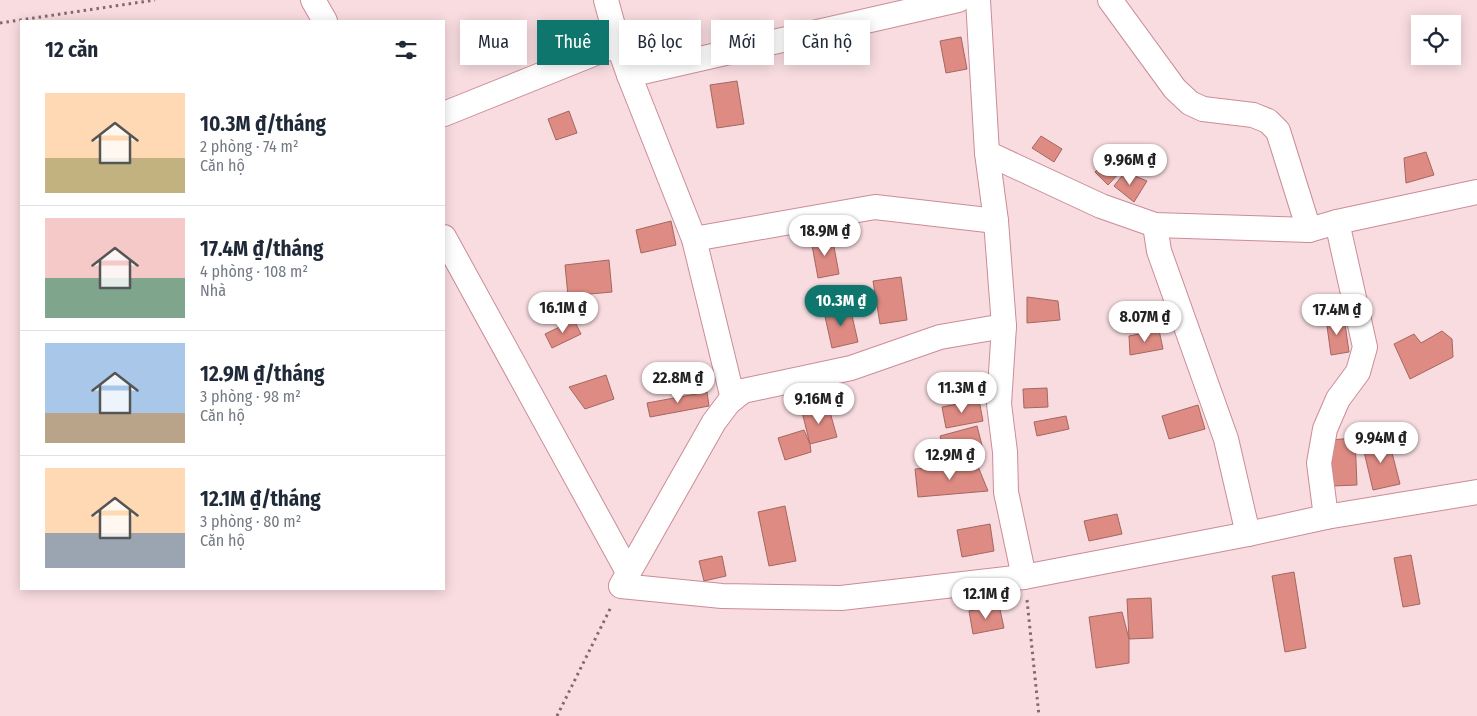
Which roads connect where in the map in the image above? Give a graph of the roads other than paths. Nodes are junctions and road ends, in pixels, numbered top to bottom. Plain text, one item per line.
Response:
1 (313, 0) edge
2 (606, 0) edge
3 (958, 0) edge
4 (978, 0) edge
5 (1110, 0) edge
6 (324, 20) edge
7 (618, 44) junction
8 (629, 75) junction
9 (445, 114) edge
10 (987, 153) junction
11 (1477, 192) edge
12 (996, 220) junction
13 (1337, 222) junction
14 (1155, 225) junction
15 (1309, 230) junction
16 (694, 238) junction
17 (445, 239) edge
18 (1004, 326) junction
19 (733, 399) junction
20 (1477, 492) edge
21 (1326, 517) junction
22 (1248, 534) junction
23 (1024, 576) junction
24 (624, 579) junction

1 - 6 street
2 - 7 street
3 - 8 street
4 - 10 street
5 - 15 street
7 - 8 street
7 - 9 street
8 - 16 street
10 - 12 street
10 - 14 street
11 - 13 street
12 - 16 street
12 - 18 street
13 - 15 street
13 - 21 street
14 - 15 street
14 - 22 street
16 - 19 street
17 - 24 street
18 - 19 street
18 - 23 street
19 - 24 street
20 - 21 street
21 - 22 street
22 - 23 street
23 - 24 street

